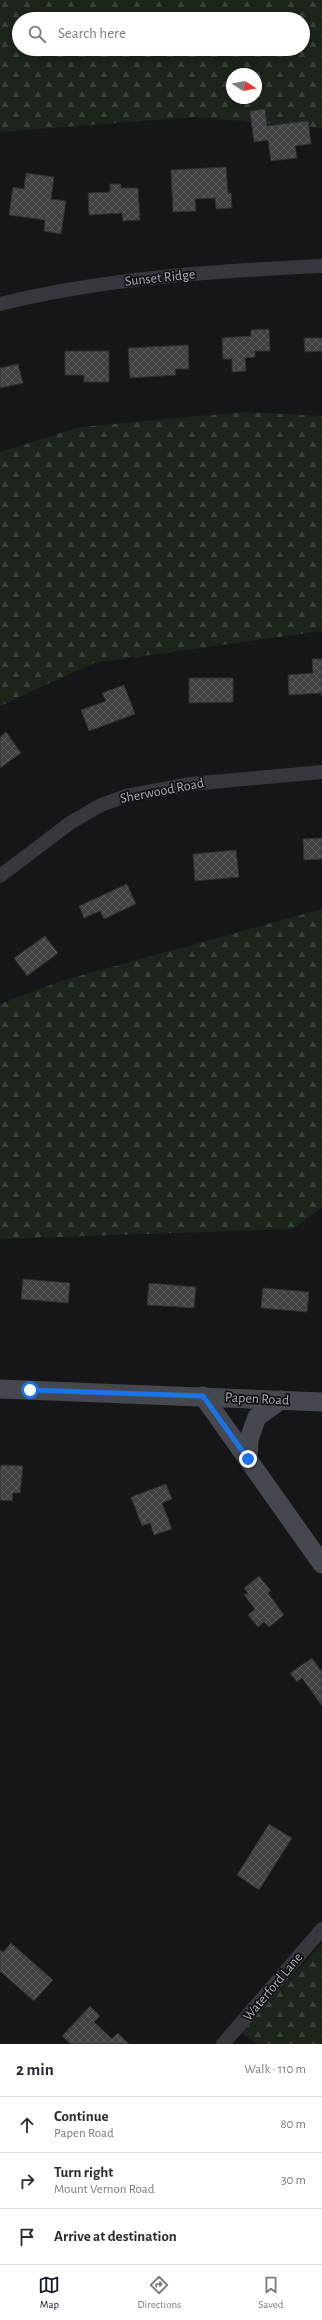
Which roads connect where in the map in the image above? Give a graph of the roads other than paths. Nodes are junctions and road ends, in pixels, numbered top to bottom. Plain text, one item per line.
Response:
1 (322, 266) edge
2 (0, 304) edge
3 (322, 772) edge
4 (0, 876) edge
5 (0, 1388) edge
6 (203, 1396) junction
7 (281, 1400) junction
8 (322, 1402) edge
9 (248, 1459) junction
10 (322, 1564) edge
11 (322, 1929) edge
12 (223, 2044) edge

1 - 2 street, Sunset Ridge
3 - 4 street, Sherwood Road
5 - 6 street, Papen Road
6 - 7 street, Papen Road
6 - 9 street
7 - 8 street, Papen Road
7 - 9 street
9 - 10 street
11 - 12 street, Waterford Lane

